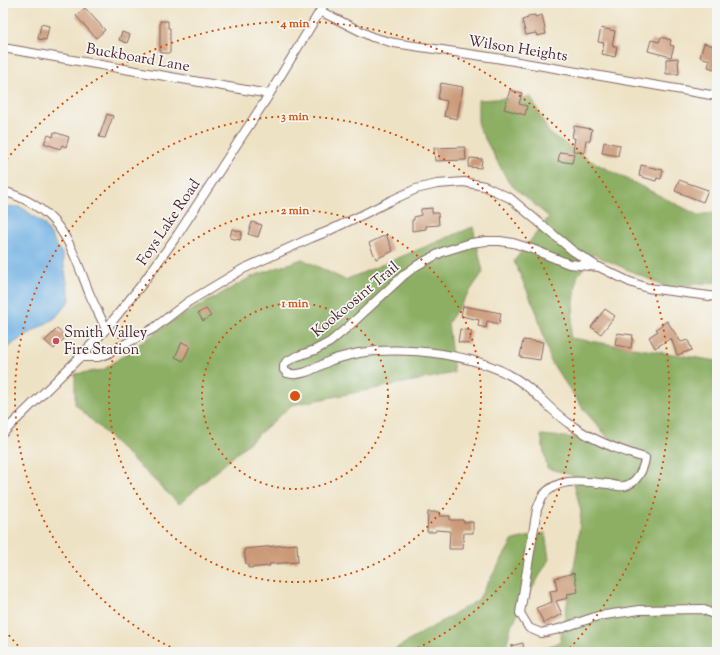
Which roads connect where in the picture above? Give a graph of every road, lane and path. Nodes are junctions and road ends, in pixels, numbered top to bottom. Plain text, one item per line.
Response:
1 (325, 3) edge
2 (320, 11) junction
3 (3, 48) edge
4 (269, 94) junction
5 (717, 96) edge
6 (3, 191) edge
7 (599, 267) junction
8 (717, 297) edge
9 (106, 329) junction
10 (80, 357) junction
11 (3, 433) edge
12 (717, 616) edge

1 - 2 street, Foys Lake Road
2 - 4 street, Foys Lake Road
2 - 5 street, Wilson Heights
3 - 4 street, Buckboard Lane
4 - 9 street, Foys Lake Road
6 - 9 street
7 - 8 street, Kookoosint Trail
7 - 10 street, Kookoosint Trail
7 - 12 street, Kookoosint Trail
9 - 10 street, Foys Lake Road
10 - 11 street, Foys Lake Road

